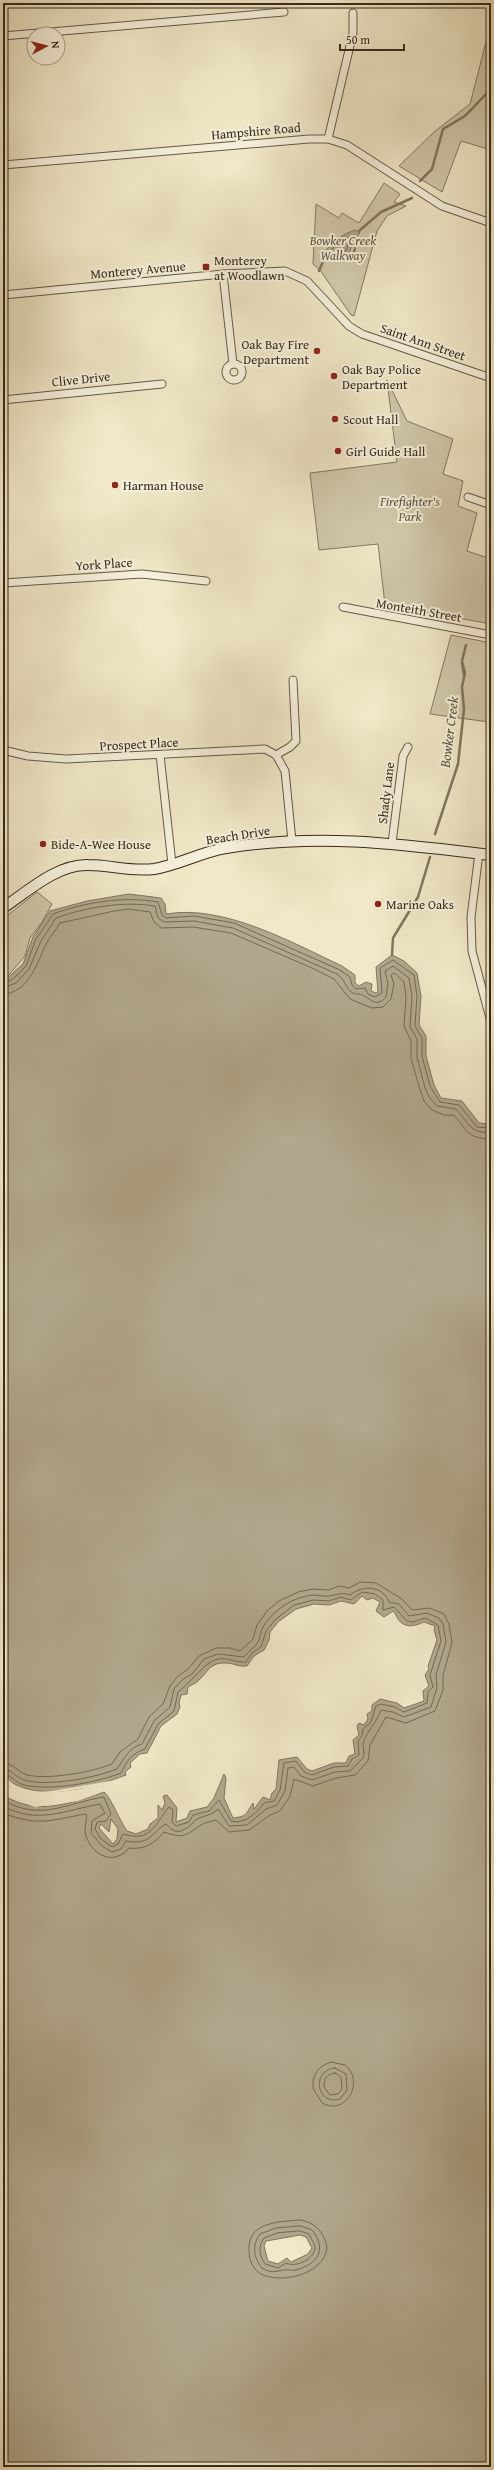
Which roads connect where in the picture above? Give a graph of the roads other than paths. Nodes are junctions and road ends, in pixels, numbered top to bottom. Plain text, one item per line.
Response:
1 (284, 12) dead end
2 (353, 13) dead end
3 (3, 36) edge
4 (328, 139) junction
5 (3, 165) edge
6 (491, 223) edge
7 (223, 274) junction
8 (3, 295) edge
9 (349, 326) joint
10 (233, 364) dead end
11 (491, 378) edge
12 (162, 384) dead end
13 (3, 400) edge
14 (468, 497) dead end
15 (491, 505) edge
16 (206, 581) dead end
17 (3, 583) edge
18 (343, 607) dead end
19 (491, 635) edge
20 (293, 680) dead end
21 (408, 747) dead end
22 (3, 750) edge
23 (160, 755) junction
24 (276, 755) junction
25 (292, 841) junction
26 (392, 843) junction
27 (479, 853) junction
28 (491, 855) edge
29 (172, 864) junction
30 (3, 908) edge
31 (491, 1022) edge

1 - 3 street
2 - 4 street
4 - 5 street, Hampshire Road
4 - 6 street, Hampshire Road
7 - 8 street, Monterey Avenue
7 - 9 street, Monterey Avenue
7 - 10 street
9 - 11 street, Saint Ann Street
12 - 13 street, Clive Drive
14 - 15 street
16 - 17 street, York Place
18 - 19 street, Monteith Street
20 - 24 street
21 - 26 street, Shady Lane
22 - 23 street, Prospect Place
23 - 24 street, Prospect Place
23 - 29 street
24 - 25 street
25 - 26 main road, Beach Drive
25 - 29 main road, Beach Drive
26 - 27 main road, Beach Drive
27 - 28 main road, Beach Drive
27 - 31 street
29 - 30 main road, Beach Drive

